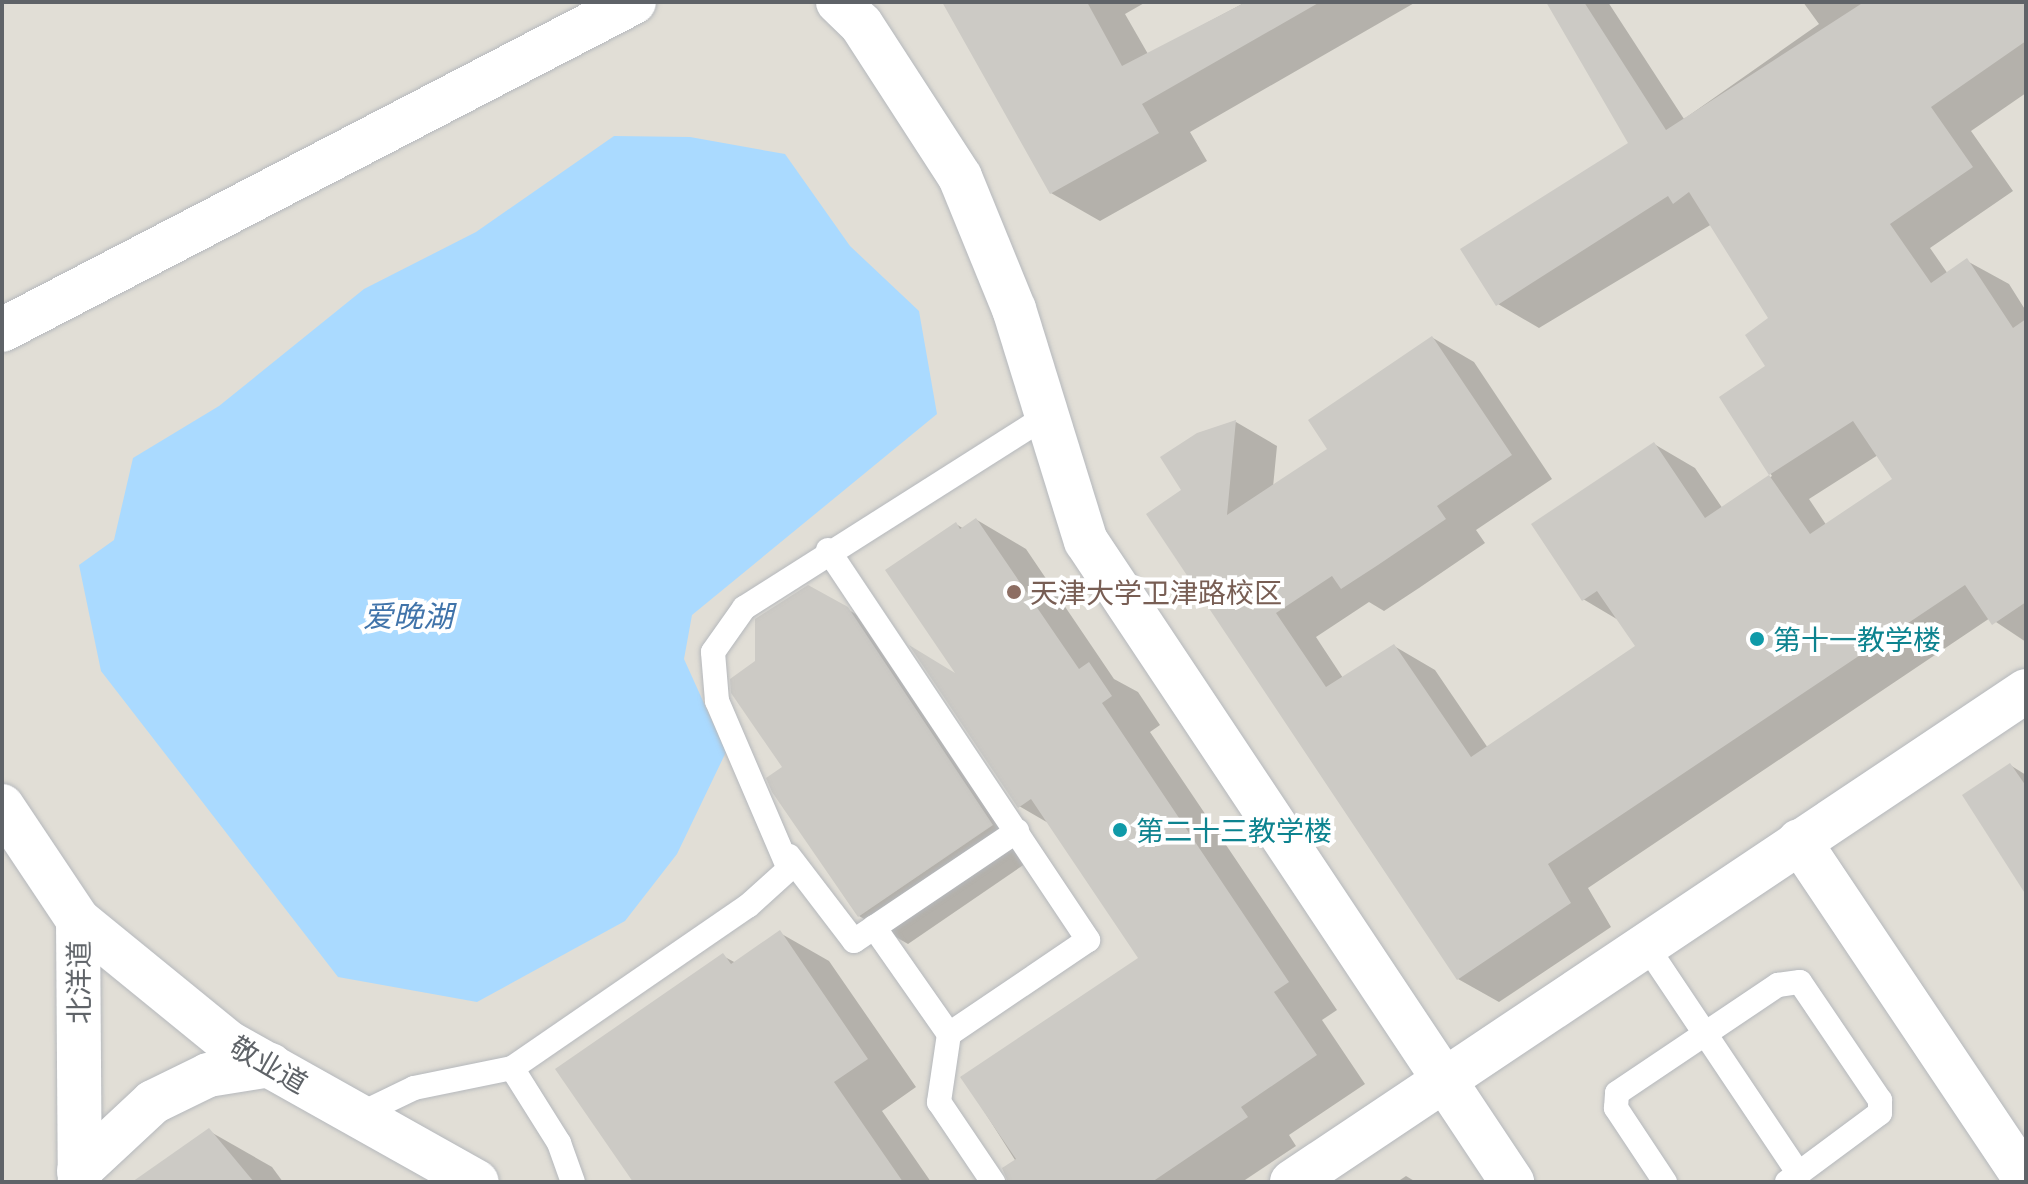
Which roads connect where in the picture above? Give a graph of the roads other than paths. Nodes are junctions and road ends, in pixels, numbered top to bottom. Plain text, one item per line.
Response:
1 (634, 2) edge
2 (838, 2) edge
3 (2, 330) edge
4 (1047, 416) junction
5 (828, 550) junction
6 (2026, 691) edge
7 (2, 806) edge
8 (1017, 831) junction
9 (1799, 841) junction
10 (789, 856) junction
11 (78, 920) junction
12 (874, 927) junction
13 (1645, 944) junction
14 (1705, 1032) junction
15 (949, 1034) junction
16 (270, 1065) junction
17 (512, 1068) junction
18 (1442, 1079) junction
19 (358, 1115) junction
20 (80, 1176) edge
21 (1793, 1178) edge
22 (2026, 1180) edge
23 (477, 1182) edge
24 (573, 1182) edge
25 (993, 1182) edge
26 (1292, 1182) edge
27 (1512, 1182) edge
28 (1665, 1182) edge

1 - 3 street
2 - 4 street
4 - 5 lane
4 - 18 street
5 - 8 lane
5 - 10 lane
6 - 9 street
7 - 11 street, 北洋道
8 - 12 lane
8 - 15 lane
9 - 13 street
9 - 22 street
10 - 12 lane
10 - 17 lane
11 - 16 street, 敬业道
11 - 20 street, 北洋道
12 - 15 lane
13 - 14 lane
13 - 18 street
14 - 21 lane
14 - 21 lane
14 - 28 lane
15 - 25 lane
16 - 19 street, 敬业道
16 - 20 street
17 - 19 lane
17 - 24 lane
18 - 26 street
18 - 27 street
19 - 23 street, 敬业道

